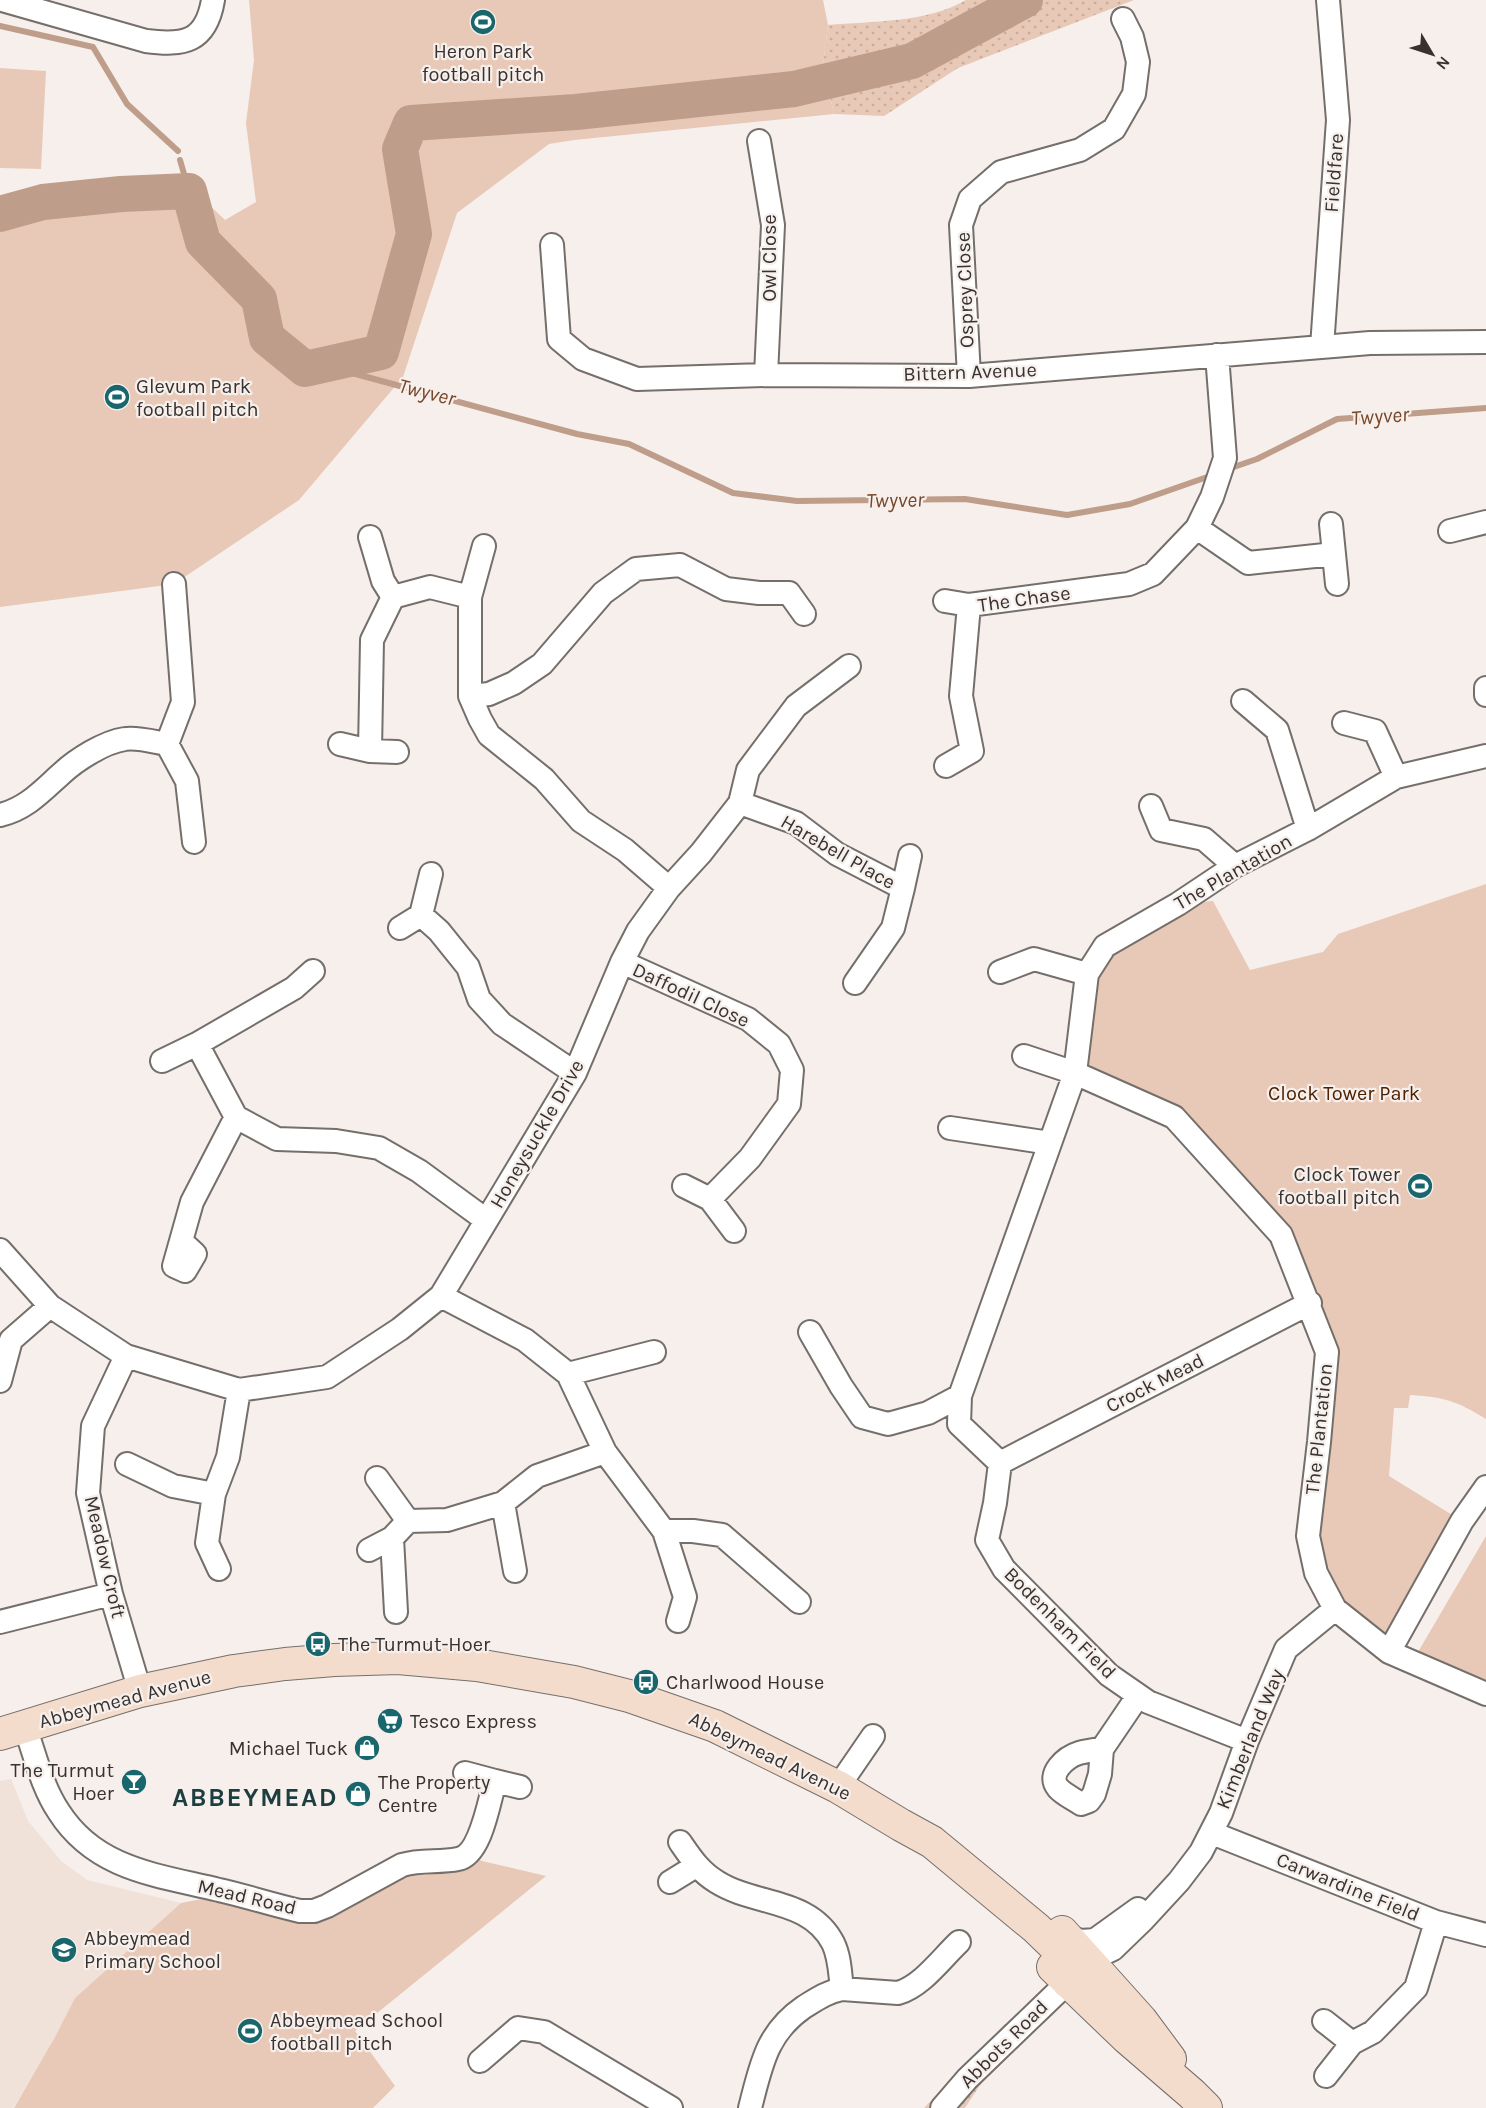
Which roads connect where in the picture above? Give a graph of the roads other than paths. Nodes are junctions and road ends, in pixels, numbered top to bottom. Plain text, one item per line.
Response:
1 (2, 0) edge
2 (213, 0) edge
3 (1328, 0) edge
4 (1123, 19) dead end
5 (759, 141) dead end
6 (552, 245) dead end
7 (1486, 342) edge
8 (1322, 347) junction
9 (1217, 355) junction
10 (766, 375) junction
11 (969, 376) junction
12 (1486, 522) edge
13 (1331, 524) dead end
14 (1197, 528) junction
15 (1450, 531) dead end
16 (370, 537) dead end
17 (484, 546) dead end
18 (1334, 554) junction
19 (174, 584) dead end
20 (1338, 584) dead end
21 (393, 597) junction
22 (470, 597) junction
23 (945, 601) dead end
24 (969, 605) junction
25 (804, 614) dead end
26 (849, 666) dead end
27 (1486, 688) edge
28 (1486, 695) edge
29 (470, 696) junction
30 (1243, 701) dead end
31 (1344, 723) dead end
32 (167, 744) junction
33 (340, 744) dead end
34 (370, 751) junction
35 (397, 752) dead end
36 (1486, 756) edge
37 (946, 766) dead end
38 (1396, 777) junction
39 (740, 803) junction
40 (1151, 806) dead end
41 (0, 815) edge
42 (1308, 828) junction
43 (194, 842) dead end
44 (910, 856) dead end
45 (1235, 867) junction
46 (431, 874) dead end
47 (669, 888) junction
48 (903, 888) junction
49 (422, 915) junction
50 (399, 928) dead end
51 (622, 962) junction
52 (313, 971) dead end
53 (1000, 972) dead end
54 (1087, 974) junction
55 (855, 983) dead end
56 (197, 1044) junction
57 (1024, 1056) dead end
58 (162, 1061) dead end
59 (575, 1073) junction
60 (1075, 1073) junction
61 (236, 1117) junction
62 (950, 1128) dead end
63 (1050, 1143) junction
64 (684, 1186) dead end
65 (710, 1199) junction
66 (486, 1220) junction
67 (734, 1231) dead end
68 (0, 1250) edge
69 (174, 1266) dead end
70 (441, 1296) junction
71 (1310, 1303) junction
72 (50, 1306) junction
73 (810, 1332) dead end
74 (654, 1352) dead end
75 (126, 1356) junction
76 (568, 1374) junction
77 (0, 1381) edge
78 (239, 1390) junction
79 (960, 1396) junction
80 (605, 1452) junction
81 (1000, 1463) junction
82 (127, 1464) dead end
83 (377, 1478) dead end
84 (1486, 1487) edge
85 (214, 1494) junction
86 (502, 1503) junction
87 (408, 1521) junction
88 (664, 1531) junction
89 (392, 1538) junction
90 (369, 1550) dead end
91 (219, 1569) dead end
92 (515, 1571) dead end
93 (111, 1594) junction
94 (799, 1602) dead end
95 (1335, 1609) junction
96 (396, 1612) dead end
97 (678, 1621) dead end
98 (0, 1622) edge
99 (1389, 1652) junction
100 (140, 1691) junction
101 (1486, 1694) edge
102 (1138, 1696) junction
103 (12, 1730) edge
104 (873, 1736) dead end
105 (1247, 1741) junction
106 (1102, 1749) dead end
107 (465, 1773) dead end
108 (495, 1781) junction
109 (520, 1787) dead end
110 (838, 1787) junction
111 (901, 1825) junction
112 (1212, 1833) junction
113 (680, 1842) dead end
114 (696, 1866) junction
115 (670, 1882) dead end
116 (1436, 1922) junction
117 (1486, 1935) edge
118 (959, 1942) dead end
119 (1096, 1962) junction
120 (842, 1989) junction
121 (1324, 2021) dead end
122 (1352, 2043) junction
123 (480, 2061) dead end
124 (1326, 2076) dead end
125 (1199, 2101) edge
126 (671, 2108) edge
127 (750, 2108) edge
128 (942, 2108) edge

1 - 2 street
3 - 8 street, Fieldfare
4 - 11 street, Osprey Close
5 - 10 street, Owl Close
6 - 10 street, Bittern Avenue
7 - 8 street, Bittern Avenue
8 - 9 street, Bittern Avenue
9 - 11 street, Bittern Avenue
9 - 14 street, The Chase
10 - 11 street, Bittern Avenue
12 - 15 street
13 - 18 street
14 - 18 street
14 - 24 street, The Chase
16 - 21 street
17 - 22 street
18 - 20 street
19 - 32 street
21 - 22 street
21 - 34 street
22 - 29 street
23 - 24 street
24 - 37 street, The Chase
25 - 29 street
26 - 39 street, Honeysuckle Drive
27 - 28 street
29 - 47 street
30 - 42 street
31 - 38 street
32 - 41 street
32 - 43 street
33 - 34 street
34 - 35 street
36 - 38 street, The Plantation
38 - 42 street, The Plantation
39 - 47 street, Honeysuckle Drive
39 - 48 street, Harebell Place
40 - 45 street
42 - 45 street, The Plantation
44 - 48 street
45 - 54 street, The Plantation
46 - 49 street
47 - 51 street, Honeysuckle Drive
48 - 55 street, Harebell Place
49 - 50 street
49 - 59 street
51 - 59 street, Honeysuckle Drive
51 - 65 street, Daffodil Close
52 - 56 street
53 - 54 street
54 - 60 street, The Plantation
56 - 58 street
56 - 61 street
57 - 60 street
59 - 66 street, Honeysuckle Drive
60 - 63 street, The Plantation
60 - 71 street, The Plantation
61 - 66 street
61 - 69 street
62 - 63 street
63 - 79 street, The Plantation
64 - 65 street
65 - 67 street
66 - 70 street, Honeysuckle Drive
68 - 72 street, Honeysuckle Drive
70 - 76 street
70 - 78 street, Honeysuckle Drive
71 - 81 street, Crock Mead
71 - 95 street, The Plantation
72 - 75 street, Honeysuckle Drive
72 - 77 street
73 - 79 street
74 - 76 street
75 - 78 street, Honeysuckle Drive
75 - 93 street, Meadow Croft
76 - 80 street
78 - 85 street
79 - 81 street, The Plantation
80 - 86 street
80 - 88 street
81 - 102 street, Bodenham Field
82 - 85 street
83 - 87 street
84 - 99 street
85 - 91 street
86 - 87 street
86 - 92 street
87 - 89 street
88 - 94 street
88 - 97 street
89 - 90 street
89 - 96 street
93 - 98 street
93 - 100 street, Meadow Croft
95 - 99 street, The Plantation
95 - 105 street, Kimberland Way
99 - 101 street, The Plantation
100 - 103 street, Abbeymead Avenue
100 - 110 street, Abbeymead Avenue
102 - 105 street, Bodenham Field
102 - 106 street
103 - 108 street, Mead Road
104 - 110 street
105 - 112 street, Kimberland Way
107 - 108 street
108 - 109 street
110 - 111 street, Abbeymead Avenue
111 - 119 street, Abbeymead Avenue
111 - 119 street, Abbeymead Avenue
112 - 116 street, Carwardine Field
112 - 119 street, Kimberland Way
113 - 114 street
114 - 115 street
114 - 120 street
116 - 117 street, Carwardine Field
116 - 122 street
118 - 120 street
119 - 125 street, Abbeymead Avenue
119 - 128 street, Abbots Road
120 - 127 street
121 - 122 street
122 - 124 street
123 - 126 street

